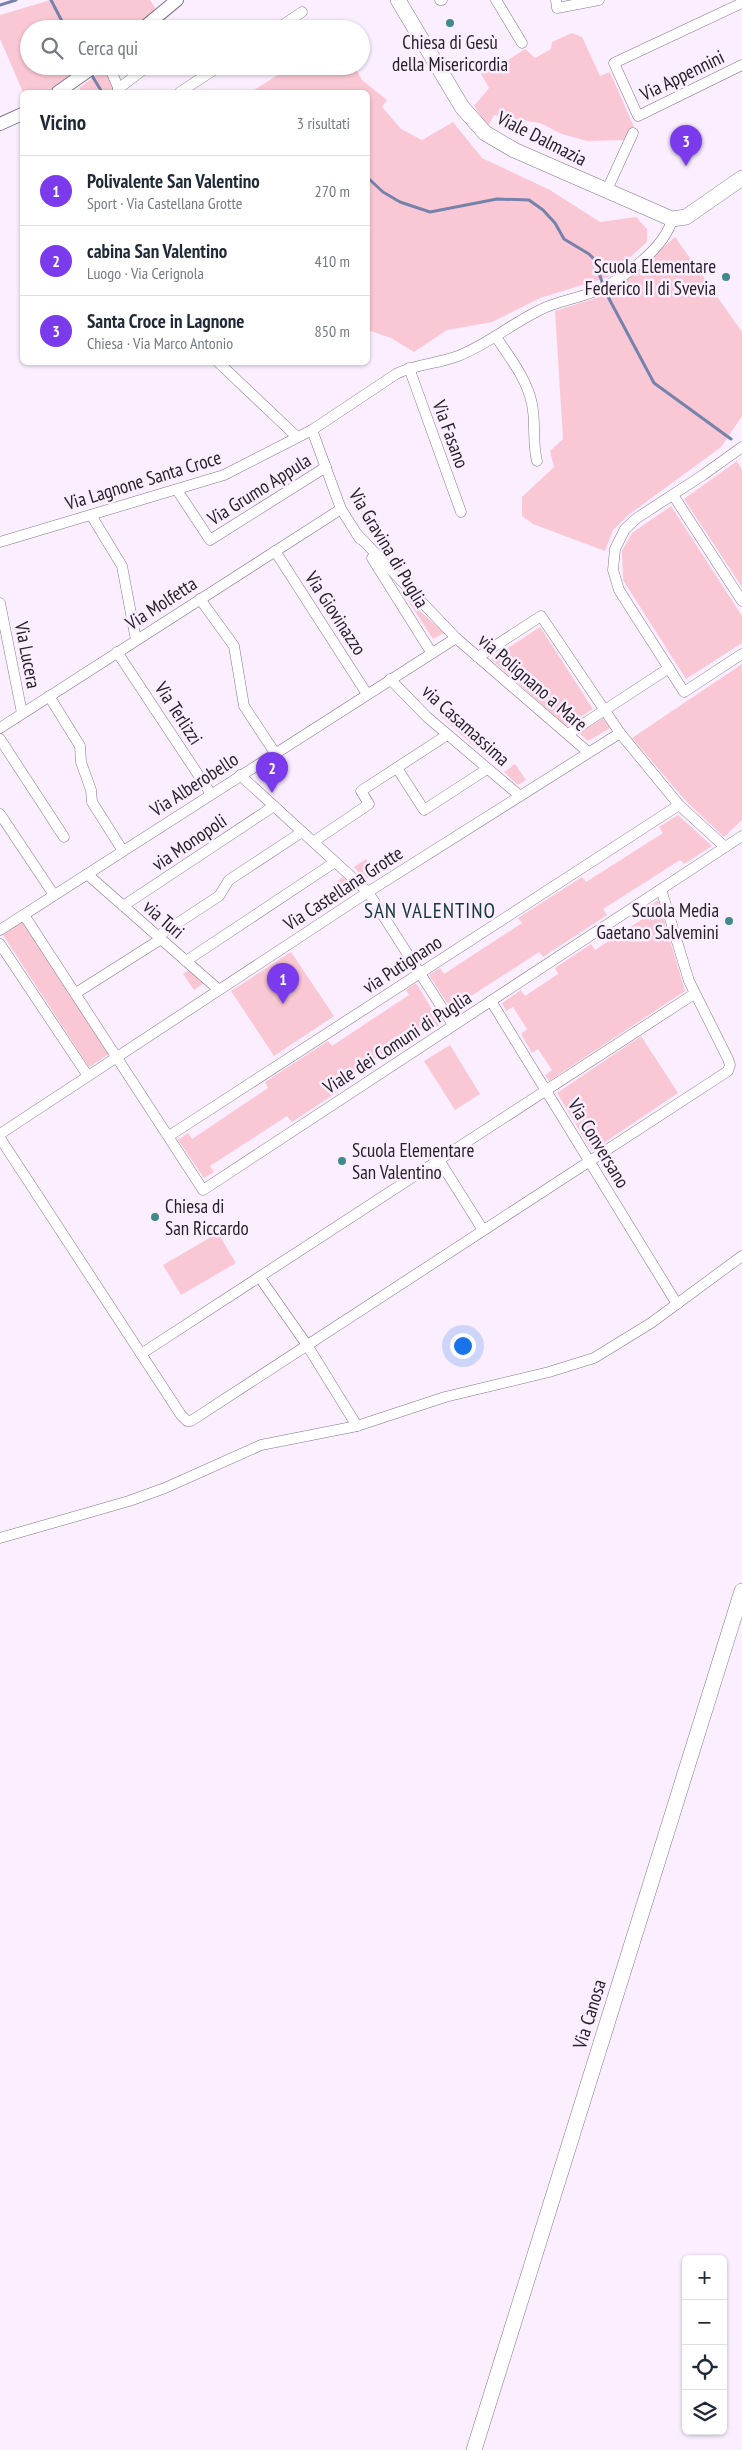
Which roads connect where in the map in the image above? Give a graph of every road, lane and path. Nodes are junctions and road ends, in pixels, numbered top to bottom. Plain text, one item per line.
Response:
1 (177, 0) edge
2 (398, 0) edge
3 (496, 0) edge
4 (556, 0) edge
5 (599, 0) edge
6 (742, 3) edge
7 (302, 12) dead end
8 (153, 20) edge
9 (290, 20) edge
10 (522, 43) dead end
11 (742, 65) edge
12 (82, 75) edge
13 (113, 75) edge
14 (138, 75) edge
15 (206, 75) edge
16 (61, 90) edge
17 (119, 90) edge
18 (120, 90) edge
19 (183, 90) edge
20 (20, 116) edge
21 (0, 124) edge
22 (633, 133) dead end
23 (742, 178) edge
24 (606, 192) junction
25 (672, 219) junction
26 (496, 336) junction
27 (221, 365) edge
28 (409, 368) junction
29 (312, 430) junction
30 (297, 437) junction
31 (742, 441) edge
32 (738, 449) edge
33 (537, 462) dead end
34 (326, 467) junction
35 (177, 490) junction
36 (673, 495) junction
37 (341, 509) junction
38 (461, 512) dead end
39 (91, 514) junction
40 (357, 534) junction
41 (0, 542) edge
42 (274, 551) junction
43 (200, 599) junction
44 (742, 601) edge
45 (0, 603) edge
46 (456, 638) junction
47 (136, 640) junction
48 (117, 652) junction
49 (432, 652) junction
50 (742, 654) edge
51 (478, 657) junction
52 (669, 668) junction
53 (390, 679) junction
54 (367, 694) junction
55 (48, 696) junction
56 (604, 711) junction
57 (22, 714) junction
58 (0, 728) edge
59 (620, 733) junction
60 (568, 734) junction
61 (447, 735) junction
62 (0, 739) edge
63 (588, 752) junction
64 (275, 753) junction
65 (397, 768) junction
66 (487, 770) junction
67 (240, 775) junction
68 (211, 794) junction
69 (520, 796) junction
70 (274, 806) junction
71 (680, 806) junction
72 (0, 814) edge
73 (742, 830) edge
74 (302, 832) junction
75 (742, 836) edge
76 (64, 837) dead end
77 (313, 842) junction
78 (725, 847) junction
79 (123, 851) junction
80 (335, 862) junction
81 (86, 874) junction
82 (661, 889) junction
83 (368, 892) junction
84 (54, 895) junction
85 (123, 906) junction
86 (24, 915) junction
87 (0, 930) edge
88 (159, 938) junction
89 (0, 944) edge
90 (186, 961) junction
91 (419, 973) junction
92 (219, 990) junction
93 (76, 993) junction
94 (694, 994) junction
95 (491, 1001) junction
96 (453, 1025) junction
97 (118, 1056) junction
98 (88, 1076) junction
99 (546, 1090) junction
100 (0, 1134) edge
101 (168, 1136) junction
102 (0, 1138) edge
103 (439, 1160) junction
104 (589, 1162) junction
105 (483, 1230) junction
106 (742, 1256) edge
107 (260, 1278) junction
108 (677, 1304) junction
109 (307, 1345) junction
110 (141, 1354) junction
111 (357, 1426) junction
112 (0, 1538) edge
113 (742, 1591) edge
114 (474, 2450) edge

1 - 8 street
2 - 24 main road, Viale Dalmazia
3 - 10 street
4 - 5 street
6 - 11 street, Via Appennini
7 - 9 street
12 - 16 street
13 - 17 street
14 - 18 street
15 - 19 street
20 - 21 street
22 - 24 street
23 - 25 main road
24 - 25 main road, Viale Dalmazia
25 - 26 street, Via Lagnone Santa Croce
26 - 28 street, Via Lagnone Santa Croce
26 - 33 street
27 - 30 street
28 - 29 street, Via Lagnone Santa Croce
28 - 38 street, Via Fasano
29 - 30 street, Via Lagnone Santa Croce
29 - 34 street, Via Gravina di Puglia
30 - 35 street, Via Lagnone Santa Croce
31 - 32 street
32 - 36 street
34 - 35 street, Via Grumo Appula
34 - 37 street, Via Gravina di Puglia
35 - 39 street, Via Lagnone Santa Croce
36 - 44 street
36 - 52 street
37 - 40 street, Via Gravina di Puglia
37 - 42 street, Via Molfetta
39 - 41 street, Via Lagnone Santa Croce
39 - 47 street
40 - 46 street, via Polignano a Mare
40 - 49 street, Via Gravina di Puglia
42 - 43 street, Via Molfetta
42 - 54 street, Via Giovinazzo
43 - 47 street, Via Molfetta
43 - 64 street
45 - 57 street, Via Lucera
46 - 49 street, Via Alberobello
46 - 51 street, via Polignano a Mare
47 - 48 street, Via Molfetta
48 - 55 street, Via Molfetta
48 - 68 street, Via Terlizzi
49 - 53 street, Via Alberobello
50 - 52 street
51 - 56 street
51 - 60 street, via Polignano a Mare
52 - 56 street
53 - 54 street, Via Alberobello
53 - 61 street, via Casamassima
54 - 64 street, Via Alberobello
55 - 57 street, Via Molfetta
55 - 79 street
56 - 59 street
56 - 60 street
57 - 58 street, Via Molfetta
59 - 63 street, Via Castellana Grotte
59 - 71 street
60 - 63 street, via Polignano a Mare
61 - 65 street
61 - 66 street, via Casamassima
62 - 76 street
63 - 69 street, Via Castellana Grotte
64 - 67 street, Via Alberobello
65 - 66 street
65 - 77 street
66 - 69 street, via Casamassima
67 - 68 street, Via Alberobello
67 - 70 street
68 - 79 street, Via Alberobello
69 - 83 street, Via Castellana Grotte
70 - 74 street
70 - 85 street, via Monopoli
71 - 78 street
71 - 91 street, via Putignano
72 - 84 street
73 - 78 street
74 - 77 street
74 - 88 street
75 - 78 street, Viale dei Comuni di Puglia
77 - 80 street
78 - 82 street, Viale dei Comuni di Puglia
79 - 81 street, Via Alberobello
80 - 83 street
80 - 90 street
81 - 84 street, Via Alberobello
81 - 85 street, via Turi
82 - 94 street
82 - 95 street, Viale dei Comuni di Puglia
83 - 91 street
83 - 92 street, Via Castellana Grotte
84 - 86 street, Via Alberobello
85 - 88 street, via Turi
86 - 87 street, Via Alberobello
86 - 93 street, Viale dei Comuni di Puglia
88 - 90 street, via Turi
88 - 93 street
89 - 98 street
90 - 92 street, via Turi
91 - 96 street
91 - 101 street, via Putignano
92 - 97 street, Via Castellana Grotte
93 - 97 street, Viale dei Comuni di Puglia
94 - 99 street
94 - 104 street
95 - 96 street, Viale dei Comuni di Puglia
95 - 99 street, Via Conversano
96 - 101 street, Viale dei Comuni di Puglia
97 - 98 street, Via Castellana Grotte
97 - 101 street, Viale dei Comuni di Puglia
98 - 100 street
99 - 103 street
99 - 104 street, Via Conversano
102 - 110 street
103 - 105 street
103 - 107 street
104 - 105 street
104 - 108 street, Via Conversano
105 - 109 street
106 - 108 street
107 - 109 street
107 - 110 street
108 - 111 street
109 - 110 street
109 - 111 street
111 - 112 street
113 - 114 main road, Via Canosa

